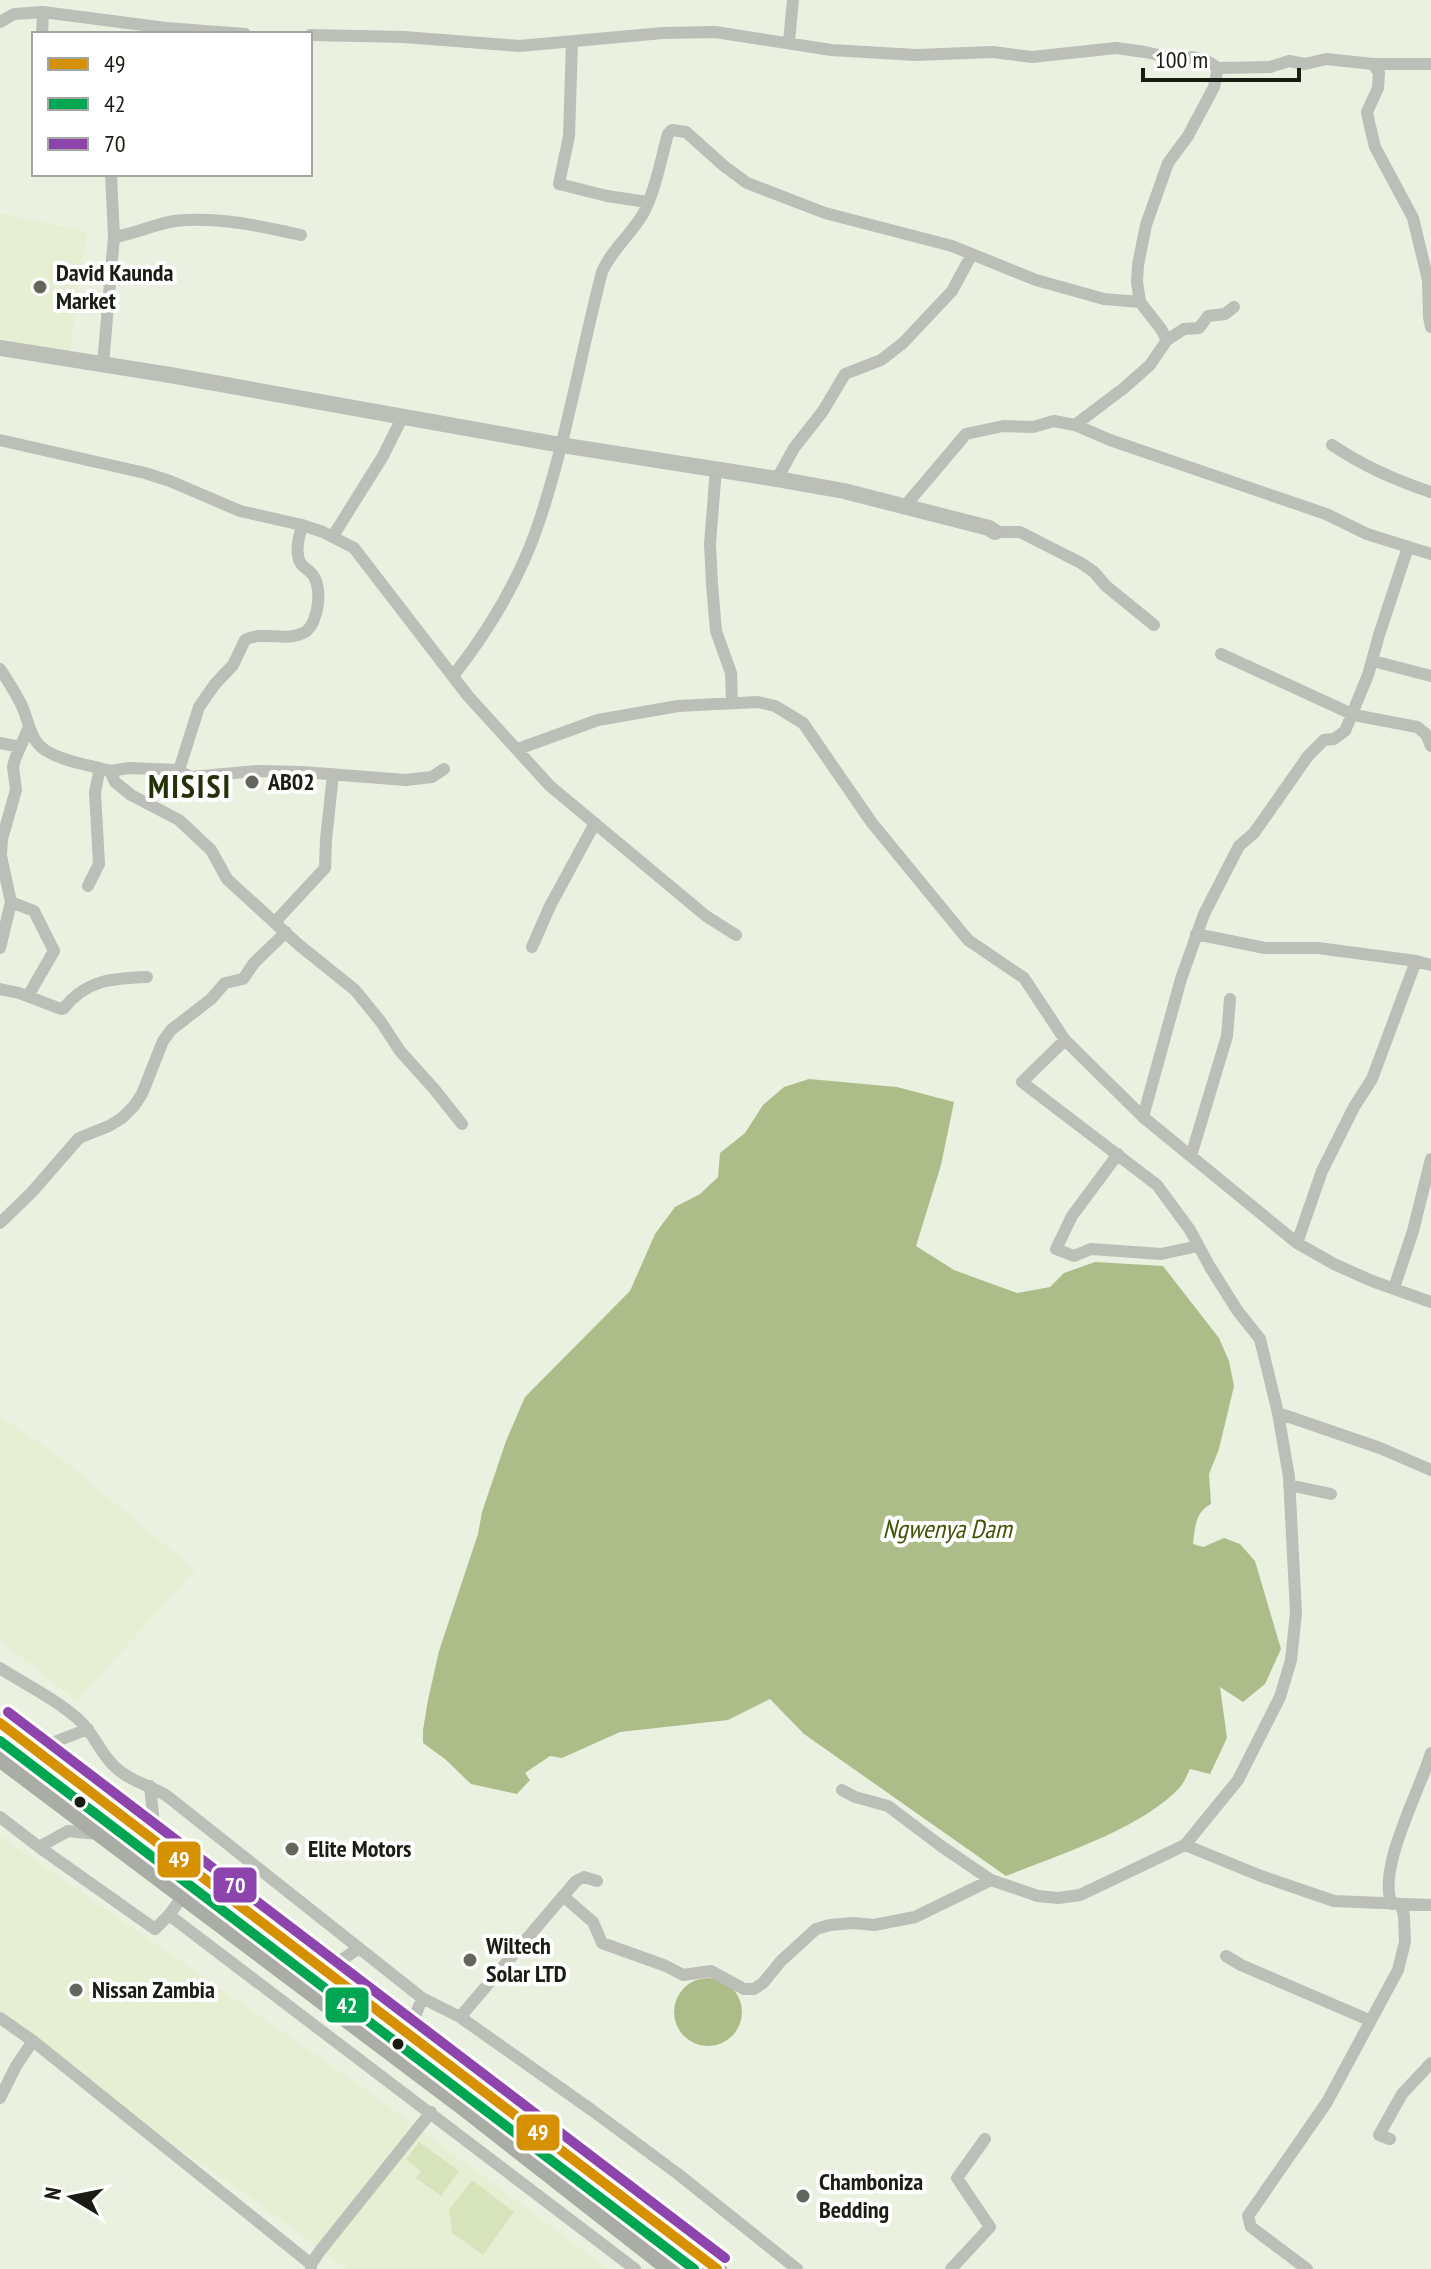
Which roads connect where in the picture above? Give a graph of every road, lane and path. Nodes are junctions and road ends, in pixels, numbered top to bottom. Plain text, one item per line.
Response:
1 (793, 0) edge
2 (43, 12) junction
3 (0, 22) edge
4 (42, 32) edge
5 (219, 32) edge
6 (312, 35) edge
7 (572, 42) junction
8 (789, 42) junction
9 (1373, 64) junction
10 (1431, 64) edge
11 (1218, 68) junction
12 (111, 176) edge
13 (647, 202) junction
14 (301, 235) dead end
15 (114, 237) junction
16 (972, 254) junction
17 (1140, 302) junction
18 (1234, 307) dead end
19 (1431, 327) edge
20 (1167, 340) junction
21 (0, 348) edge
22 (103, 364) junction
23 (402, 418) junction
24 (1075, 425) junction
25 (0, 440) edge
26 (561, 445) junction
27 (1332, 445) dead end
28 (716, 468) junction
29 (777, 479) junction
30 (1431, 492) edge
31 (905, 506) junction
32 (302, 525) junction
33 (995, 532) joint
34 (333, 536) junction
35 (1408, 547) junction
36 (1429, 549) edge
37 (1154, 625) dead end
38 (1221, 654) dead end
39 (1373, 661) junction
40 (0, 669) edge
41 (453, 676) junction
42 (1431, 676) edge
43 (732, 702) junction
44 (1354, 715) junction
45 (29, 727) junction
46 (0, 743) edge
47 (1431, 746) edge
48 (20, 747) junction
49 (518, 749) junction
50 (444, 769) dead end
51 (105, 770) junction
52 (177, 770) junction
53 (333, 774) junction
54 (595, 823) junction
55 (88, 886) dead end
56 (11, 902) junction
57 (275, 922) junction
58 (286, 932) junction
59 (1196, 934) junction
60 (736, 935) dead end
61 (532, 947) dead end
62 (0, 948) edge
63 (1416, 961) junction
64 (1431, 965) edge
65 (147, 977) dead end
66 (0, 989) edge
67 (28, 996) junction
68 (1230, 999) dead end
69 (1065, 1040) junction
70 (1143, 1117) junction
71 (462, 1124) dead end
72 (1118, 1154) junction
73 (1191, 1156) junction
74 (1431, 1159) edge
75 (0, 1223) edge
76 (1297, 1243) junction
77 (1198, 1246) junction
78 (1394, 1288) junction
79 (1431, 1302) edge
80 (1278, 1413) junction
81 (1431, 1470) edge
82 (1289, 1485) junction
83 (1331, 1494) dead end
84 (0, 1668) edge
85 (0, 1723) edge
86 (88, 1729) junction
87 (36, 1749) junction
88 (1431, 1753) edge
89 (0, 1757) edge
90 (150, 1786) junction
91 (842, 1790) dead end
92 (0, 1817) edge
93 (104, 1836) junction
94 (156, 1842) junction
95 (1185, 1845) junction
96 (39, 1847) junction
97 (991, 1880) junction
98 (597, 1881) dead end
99 (183, 1896) junction
100 (564, 1897) junction
101 (1396, 1904) junction
102 (1431, 1905) edge
103 (169, 1915) junction
104 (359, 1948) junction
105 (1226, 1956) dead end
106 (327, 1970) junction
107 (422, 1998) junction
108 (460, 2017) junction
109 (0, 2018) edge
110 (1369, 2020) junction
111 (409, 2033) junction
112 (33, 2041) junction
113 (1431, 2063) edge
114 (0, 2098) edge
115 (464, 2106) junction
116 (431, 2112) junction
117 (449, 2126) junction
118 (985, 2139) dead end
119 (1390, 2139) dead end
120 (311, 2267) edge
121 (635, 2269) edge
122 (672, 2269) edge
123 (717, 2269) edge
124 (797, 2269) edge
125 (951, 2269) edge
126 (1307, 2269) edge

1 - 8 street
2 - 3 street
2 - 4 street
2 - 5 street
6 - 7 street
7 - 8 street
7 - 13 street
8 - 11 street
9 - 10 street
9 - 11 street
9 - 19 street
11 - 17 street
12 - 15 street
13 - 16 street
13 - 26 street
14 - 15 street
15 - 22 street
16 - 17 street
16 - 29 street
17 - 20 street
18 - 20 street
20 - 24 street
21 - 22 street
22 - 23 street
23 - 26 street
23 - 34 street
24 - 31 street
24 - 35 street
25 - 32 street
26 - 28 street
26 - 41 street
27 - 30 street
28 - 29 street
28 - 43 street
29 - 31 street
31 - 33 street
32 - 34 street
32 - 52 street
33 - 37 street
34 - 41 street
35 - 36 street
35 - 39 street
38 - 44 street
39 - 42 street
39 - 44 street
40 - 45 street
41 - 49 street
43 - 49 street
43 - 69 street
44 - 47 street
44 - 59 street
45 - 48 street
45 - 51 street
46 - 48 street
48 - 56 street
49 - 54 street
50 - 53 street
51 - 52 street
51 - 55 street
51 - 57 street
52 - 53 street
53 - 57 street
54 - 60 street
54 - 61 street
56 - 62 street
56 - 67 street
57 - 58 street
58 - 71 street
58 - 75 street
59 - 63 street
59 - 70 street
63 - 64 street
63 - 76 street
65 - 67 street
66 - 67 street
68 - 73 street
69 - 70 street
69 - 72 street
70 - 73 street
72 - 77 street
72 - 77 street
73 - 76 street
74 - 78 street
76 - 78 street
77 - 80 street
78 - 79 street
80 - 81 street
80 - 82 street
82 - 83 street
82 - 95 street
84 - 86 street
85 - 87 main road
86 - 87 street
86 - 90 street
87 - 94 main road
88 - 101 street
89 - 93 main road
90 - 94 street
90 - 104 street
91 - 97 street
92 - 96 street
93 - 96 street
93 - 99 main road
94 - 106 main road
95 - 97 street
95 - 101 street
96 - 103 street
97 - 100 street
98 - 100 street
99 - 103 street
99 - 115 main road
100 - 108 street
101 - 102 street
101 - 110 street
103 - 116 street
104 - 106 street
104 - 107 street
105 - 110 street
106 - 111 main road
107 - 108 street
107 - 111 street
108 - 124 street
109 - 112 street
110 - 126 street
111 - 123 main road
112 - 114 street
112 - 120 street
113 - 119 street
115 - 117 street
115 - 122 main road
116 - 117 street
116 - 120 street
117 - 121 street
118 - 125 street

